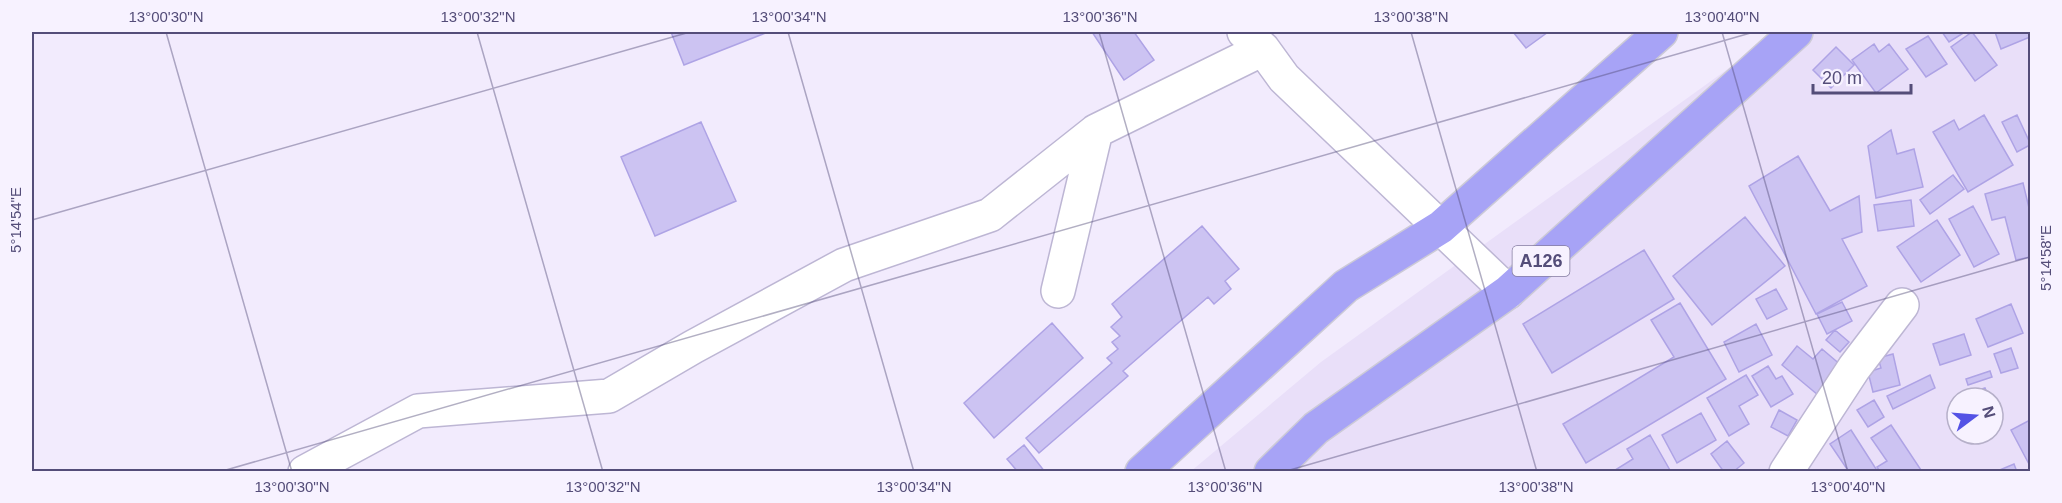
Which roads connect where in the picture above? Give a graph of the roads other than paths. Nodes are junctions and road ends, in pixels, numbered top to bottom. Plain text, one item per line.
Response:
1 (1660, 32) edge
2 (1796, 32) edge
3 (1254, 40) edge
4 (1096, 131) junction
5 (1441, 227) junction
6 (1058, 291) dead end
7 (1508, 291) junction
8 (1902, 305) dead end
9 (305, 471) edge
10 (1142, 471) edge
11 (1271, 471) edge
12 (1786, 471) edge

1 - 5 highway
2 - 7 highway, A126
3 - 4 street
3 - 5 street
4 - 6 street
4 - 9 street
5 - 7 street
5 - 10 highway
7 - 11 highway, A126
8 - 12 street

